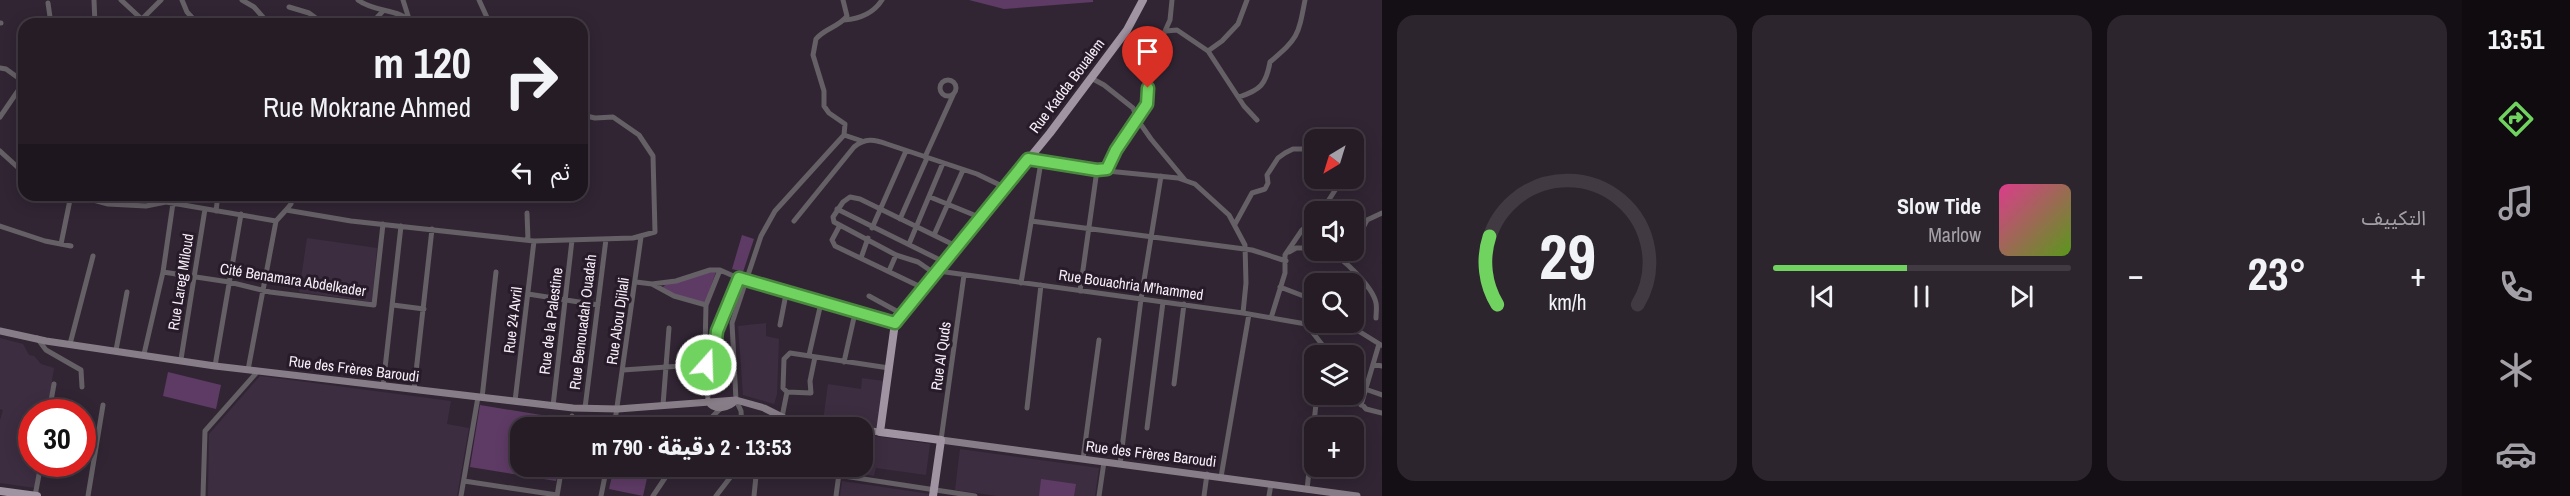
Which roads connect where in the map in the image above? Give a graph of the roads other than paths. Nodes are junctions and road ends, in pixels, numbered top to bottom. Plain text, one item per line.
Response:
1 (94, 0) edge
2 (121, 0) edge
3 (161, 0) edge
4 (182, 0) edge
5 (242, 0) edge
6 (358, 0) edge
7 (403, 0) edge
8 (479, 0) edge
9 (843, 0) edge
10 (882, 0) edge
11 (1143, 0) edge
12 (1172, 0) edge
13 (1247, 0) edge
14 (1305, 0) edge
15 (48, 3) dead end
16 (289, 7) dead end
17 (383, 11) junction
18 (50, 18) edge
19 (95, 18) edge
20 (141, 18) edge
21 (143, 18) edge
22 (192, 18) edge
23 (263, 18) edge
24 (316, 18) edge
25 (377, 18) edge
26 (404, 18) edge
27 (410, 18) edge
28 (487, 18) edge
29 (844, 20) junction
30 (1166, 31) junction
31 (1208, 51) junction
32 (0, 68) edge
33 (18, 78) edge
34 (1091, 78) junction
35 (18, 91) edge
36 (954, 93) dead end
37 (1239, 97) junction
38 (588, 116) edge
39 (0, 117) edge
40 (1137, 119) junction
41 (1257, 120) dead end
42 (844, 135) junction
43 (862, 141) junction
44 (1304, 148) edge
45 (0, 151) edge
46 (906, 151) junction
47 (926, 157) junction
48 (1028, 159) junction
49 (1041, 162) junction
50 (943, 163) junction
51 (18, 168) edge
52 (1107, 169) junction
53 (963, 170) junction
54 (1097, 170) junction
55 (1161, 176) junction
56 (1185, 180) junction
57 (1004, 187) junction
58 (930, 197) junction
59 (72, 201) edge
60 (96, 201) edge
61 (160, 201) edge
62 (160, 201) edge
63 (217, 201) edge
64 (291, 201) edge
65 (173, 203) junction
66 (947, 206) junction
67 (205, 209) junction
68 (837, 209) junction
69 (286, 210) junction
70 (880, 210) junction
71 (216, 211) junction
72 (527, 213) dead end
73 (1382, 213) edge
74 (241, 214) junction
75 (979, 217) junction
76 (900, 219) junction
77 (276, 221) junction
78 (794, 221) dead end
79 (1031, 221) junction
80 (383, 224) junction
81 (1235, 224) junction
82 (840, 225) junction
83 (0, 226) edge
84 (402, 226) junction
85 (915, 227) junction
86 (1364, 227) edge
87 (873, 228) junction
88 (1304, 228) edge
89 (432, 229) junction
90 (1088, 229) junction
91 (934, 235) junction
92 (1152, 236) junction
93 (641, 237) junction
94 (868, 238) junction
95 (606, 239) junction
96 (531, 240) junction
97 (572, 240) junction
98 (61, 244) junction
99 (909, 244) junction
100 (71, 246) dead end
101 (956, 246) junction
102 (1304, 248) edge
103 (1246, 251) junction
104 (896, 255) junction
105 (93, 256) dead end
106 (861, 258) junction
107 (1286, 258) junction
108 (1344, 261) edge
109 (944, 262) junction
110 (720, 270) junction
111 (889, 271) junction
112 (163, 272) junction
113 (496, 272) dead end
114 (935, 272) junction
115 (964, 275) junction
116 (194, 277) junction
117 (739, 278) junction
118 (229, 282) junction
119 (636, 282) junction
120 (747, 282) junction
121 (1021, 282) junction
122 (652, 284) junction
123 (1041, 285) junction
124 (1280, 287) junction
125 (262, 288) junction
126 (923, 288) junction
127 (1080, 291) junction
128 (128, 292) dead end
129 (528, 294) junction
130 (786, 294) junction
131 (869, 296) dead end
132 (1304, 296) edge
133 (1141, 299) junction
134 (566, 300) junction
135 (1163, 302) junction
136 (821, 303) junction
137 (1184, 304) junction
138 (393, 305) junction
139 (598, 305) junction
140 (706, 305) junction
141 (424, 309) junction
142 (855, 313) junction
143 (1246, 313) junction
144 (902, 314) junction
145 (1271, 318) junction
146 (1376, 318) dead end
147 (722, 320) junction
148 (732, 323) junction
149 (895, 323) junction
150 (780, 325) dead end
151 (705, 327) junction
152 (669, 328) dead end
153 (0, 331) edge
154 (717, 331) junction
155 (1362, 333) edge
156 (37, 338) junction
157 (1099, 340) dead end
158 (70, 344) junction
159 (1380, 344) edge
160 (1323, 345) edge
161 (116, 350) junction
162 (144, 354) junction
163 (812, 356) junction
164 (181, 359) junction
165 (844, 362) junction
166 (1372, 364) junction
167 (706, 365) junction
168 (215, 366) junction
169 (1382, 366) edge
170 (666, 368) junction
171 (889, 368) junction
172 (248, 370) junction
173 (623, 370) junction
174 (258, 371) junction
175 (54, 384) dead end
176 (1174, 384) dead end
177 (383, 386) junction
178 (82, 387) dead end
179 (1365, 389) junction
180 (414, 390) junction
181 (787, 392) junction
182 (1364, 394) edge
183 (1382, 395) edge
184 (480, 398) junction
185 (51, 399) edge
186 (736, 400) junction
187 (708, 401) junction
188 (515, 402) junction
189 (103, 405) dead end
190 (663, 405) junction
191 (1316, 405) edge
192 (1362, 405) edge
193 (553, 406) junction
194 (573, 408) junction
195 (585, 408) junction
196 (721, 408) junction
197 (1027, 408) dead end
198 (618, 409) junction
199 (1382, 413) edge
200 (572, 417) edge
201 (616, 417) edge
202 (712, 417) edge
203 (741, 417) edge
204 (782, 417) joint
205 (1147, 428) dead end
206 (873, 431) edge
207 (880, 432) junction
208 (941, 440) junction
209 (1083, 459) junction
210 (1104, 462) junction
211 (1120, 464) junction
212 (1207, 474) junction
213 (39, 477) edge
214 (560, 477) edge
215 (605, 477) edge
216 (665, 477) edge
217 (731, 477) edge
218 (756, 477) edge
219 (839, 477) edge
220 (850, 477) edge
221 (1221, 477) junction
222 (464, 481) junction
223 (1270, 484) junction
224 (1307, 490) junction
225 (0, 491) edge
226 (934, 493) edge
227 (557, 495) edge
228 (36, 496) edge
229 (88, 496) edge
230 (203, 496) edge
231 (461, 496) edge
232 (601, 496) edge
233 (653, 496) edge
234 (716, 496) edge
235 (753, 496) edge
236 (836, 496) edge
237 (975, 496) edge
238 (1099, 496) edge
239 (1204, 496) edge
240 (1269, 496) edge
241 (1357, 496) edge

1 - 19 street
2 - 20 street
3 - 21 street
4 - 22 street
5 - 23 street
6 - 17 street
7 - 27 street
8 - 28 street
9 - 29 street
10 - 29 street
11 - 34 main road, Rue Kadda Boualem
12 - 30 street
13 - 31 street
14 - 37 street
15 - 18 street
16 - 24 street
17 - 25 street
17 - 26 street
29 - 42 street
30 - 31 street
30 - 40 street
31 - 37 street
32 - 33 street
34 - 40 street
34 - 48 main road, Rue Kadda Boualem
35 - 39 street
36 - 47 street
37 - 41 street
38 - 93 street
40 - 52 street
40 - 56 street
42 - 43 street
42 - 120 street
43 - 46 street
43 - 78 street
44 - 81 street
45 - 51 street
46 - 47 street
46 - 70 street
47 - 50 street
47 - 76 street
48 - 49 street
48 - 57 main road, Rue Kadda Boualem
49 - 54 street
49 - 79 street
50 - 53 street
50 - 58 street
52 - 54 street
52 - 55 street
53 - 57 street
53 - 66 street
54 - 90 street
55 - 56 street
55 - 92 street
56 - 81 street
57 - 75 main road, Rue Kadda Boualem
58 - 66 street
58 - 85 street
59 - 98 street
60 - 62 street
61 - 65 street
63 - 71 street
64 - 69 street
65 - 67 street
65 - 112 street
66 - 75 street
66 - 91 street
67 - 71 street
67 - 116 street, Rue Lareg Miloud
68 - 70 street
68 - 82 street
68 - 87 street
69 - 77 street
69 - 80 street
70 - 76 street
70 - 87 street
71 - 74 street
72 - 96 street, Rue 24 Avril
73 - 86 street
74 - 77 street
74 - 118 street
75 - 101 main road, Rue Kadda Boualem
76 - 85 street
77 - 125 street
79 - 90 street
79 - 121 street
80 - 84 street
80 - 125 street, Cité Benamara Abdelkader
81 - 103 street
82 - 94 street
82 - 106 street
83 - 98 street
84 - 89 street
84 - 138 street
85 - 91 street
85 - 99 street
87 - 99 street
88 - 107 street
89 - 96 street
89 - 141 street
90 - 92 street
90 - 127 street
91 - 101 street
92 - 103 street
92 - 133 street
93 - 95 street
93 - 119 street, Rue Abou Djilali
94 - 104 street
94 - 106 street
95 - 97 street
95 - 139 street, Rue Benouadah Ouadah
96 - 97 street
96 - 129 street, Rue 24 Avril
97 - 134 street, Rue de la Palestine
98 - 100 street
99 - 109 street
101 - 109 main road, Rue Kadda Boualem
102 - 107 street
103 - 107 street
103 - 143 street
104 - 111 street
104 - 114 street
105 - 158 street
106 - 111 street
107 - 124 street
108 - 146 street
109 - 114 main road, Rue Kadda Boualem
110 - 117 street
110 - 122 street
110 - 140 street
111 - 126 street
112 - 116 street, Cité Benamara Abdelkader
112 - 162 street
113 - 184 street
114 - 115 street, Rue Bouachria M'hammed
114 - 126 main road, Rue Kadda Boualem
115 - 121 street, Rue Bouachria M'hammed
115 - 208 street, Rue Al Quds
116 - 118 street, Cité Benamara Abdelkader
116 - 164 street, Rue Lareg Miloud
117 - 120 street
117 - 147 street
118 - 125 street, Cité Benamara Abdelkader
118 - 168 street
119 - 122 street
119 - 173 street, Rue Abou Djilali
120 - 130 street
120 - 148 street
121 - 123 street, Rue Bouachria M'hammed
122 - 140 street
123 - 127 street, Rue Bouachria M'hammed
123 - 197 street
124 - 132 street
124 - 145 street
125 - 172 street
126 - 144 main road, Rue Kadda Boualem
127 - 133 street, Rue Bouachria M'hammed
128 - 161 street
129 - 134 street
129 - 188 street, Rue 24 Avril
130 - 136 street
130 - 150 street
131 - 144 street
133 - 135 street, Rue Bouachria M'hammed
133 - 211 street
134 - 139 street
134 - 193 street, Rue de la Palestine
135 - 137 street, Rue Bouachria M'hammed
135 - 205 street
136 - 142 street
136 - 163 street
137 - 143 street, Rue Bouachria M'hammed
137 - 176 street
138 - 141 street
138 - 177 street
139 - 195 street, Rue Benouadah Ouadah
140 - 151 street
141 - 180 street
142 - 149 street
142 - 165 street
143 - 145 street, Rue Bouachria M'hammed
143 - 221 street
144 - 149 main road, Rue Kadda Boualem
145 - 160 street, Rue Bouachria M'hammed
147 - 148 street
147 - 154 street
148 - 186 street
149 - 171 main road
151 - 154 street
151 - 167 street
152 - 170 street
153 - 156 street, Rue des Frères Baroudi
154 - 167 street
155 - 159 street
156 - 158 street, Rue des Frères Baroudi
156 - 178 street
157 - 209 street
158 - 161 street, Rue des Frères Baroudi
159 - 166 street
161 - 162 street, Rue des Frères Baroudi
162 - 164 street, Rue des Frères Baroudi
163 - 165 street
163 - 181 street
163 - 181 street
164 - 168 street, Rue des Frères Baroudi
165 - 171 street
166 - 169 street
166 - 179 street
167 - 170 street
167 - 187 street
168 - 172 street, Rue des Frères Baroudi
170 - 173 street
170 - 190 street
171 - 207 main road
172 - 174 street, Rue des Frères Baroudi
173 - 198 street, Rue Abou Djilali
174 - 177 street, Rue des Frères Baroudi
174 - 230 street
175 - 185 street
177 - 180 street, Rue des Frères Baroudi
179 - 182 street
179 - 183 street
180 - 184 street, Rue des Frères Baroudi
181 - 204 street
184 - 188 street, Rue des Frères Baroudi
184 - 222 street
186 - 187 street, Rue des Frères Baroudi
186 - 196 street
186 - 203 street
186 - 204 street
187 - 190 street, Rue des Frères Baroudi
187 - 196 street
188 - 193 street, Rue des Frères Baroudi
189 - 229 street
190 - 198 street, Rue des Frères Baroudi
191 - 224 street
192 - 199 street
193 - 194 street, Rue des Frères Baroudi
194 - 195 street, Rue des Frères Baroudi
194 - 200 street
195 - 198 street, Rue des Frères Baroudi
196 - 202 street
198 - 201 street, Rue Abou Djilali
206 - 207 street
207 - 208 main road
208 - 209 street, Rue des Frères Baroudi
208 - 226 main road
209 - 210 street, Rue des Frères Baroudi
210 - 211 street, Rue des Frères Baroudi
210 - 238 street
211 - 212 street, Rue des Frères Baroudi
212 - 221 street, Rue des Frères Baroudi
212 - 239 street
213 - 228 street
214 - 227 street
215 - 232 street
216 - 233 street
217 - 234 street
218 - 235 street
219 - 236 street
220 - 226 street
221 - 223 street, Rue des Frères Baroudi
222 - 227 street
222 - 231 street
223 - 224 street, Rue des Frères Baroudi
223 - 240 street
224 - 241 street, Rue des Frères Baroudi
225 - 228 main road
226 - 237 street

